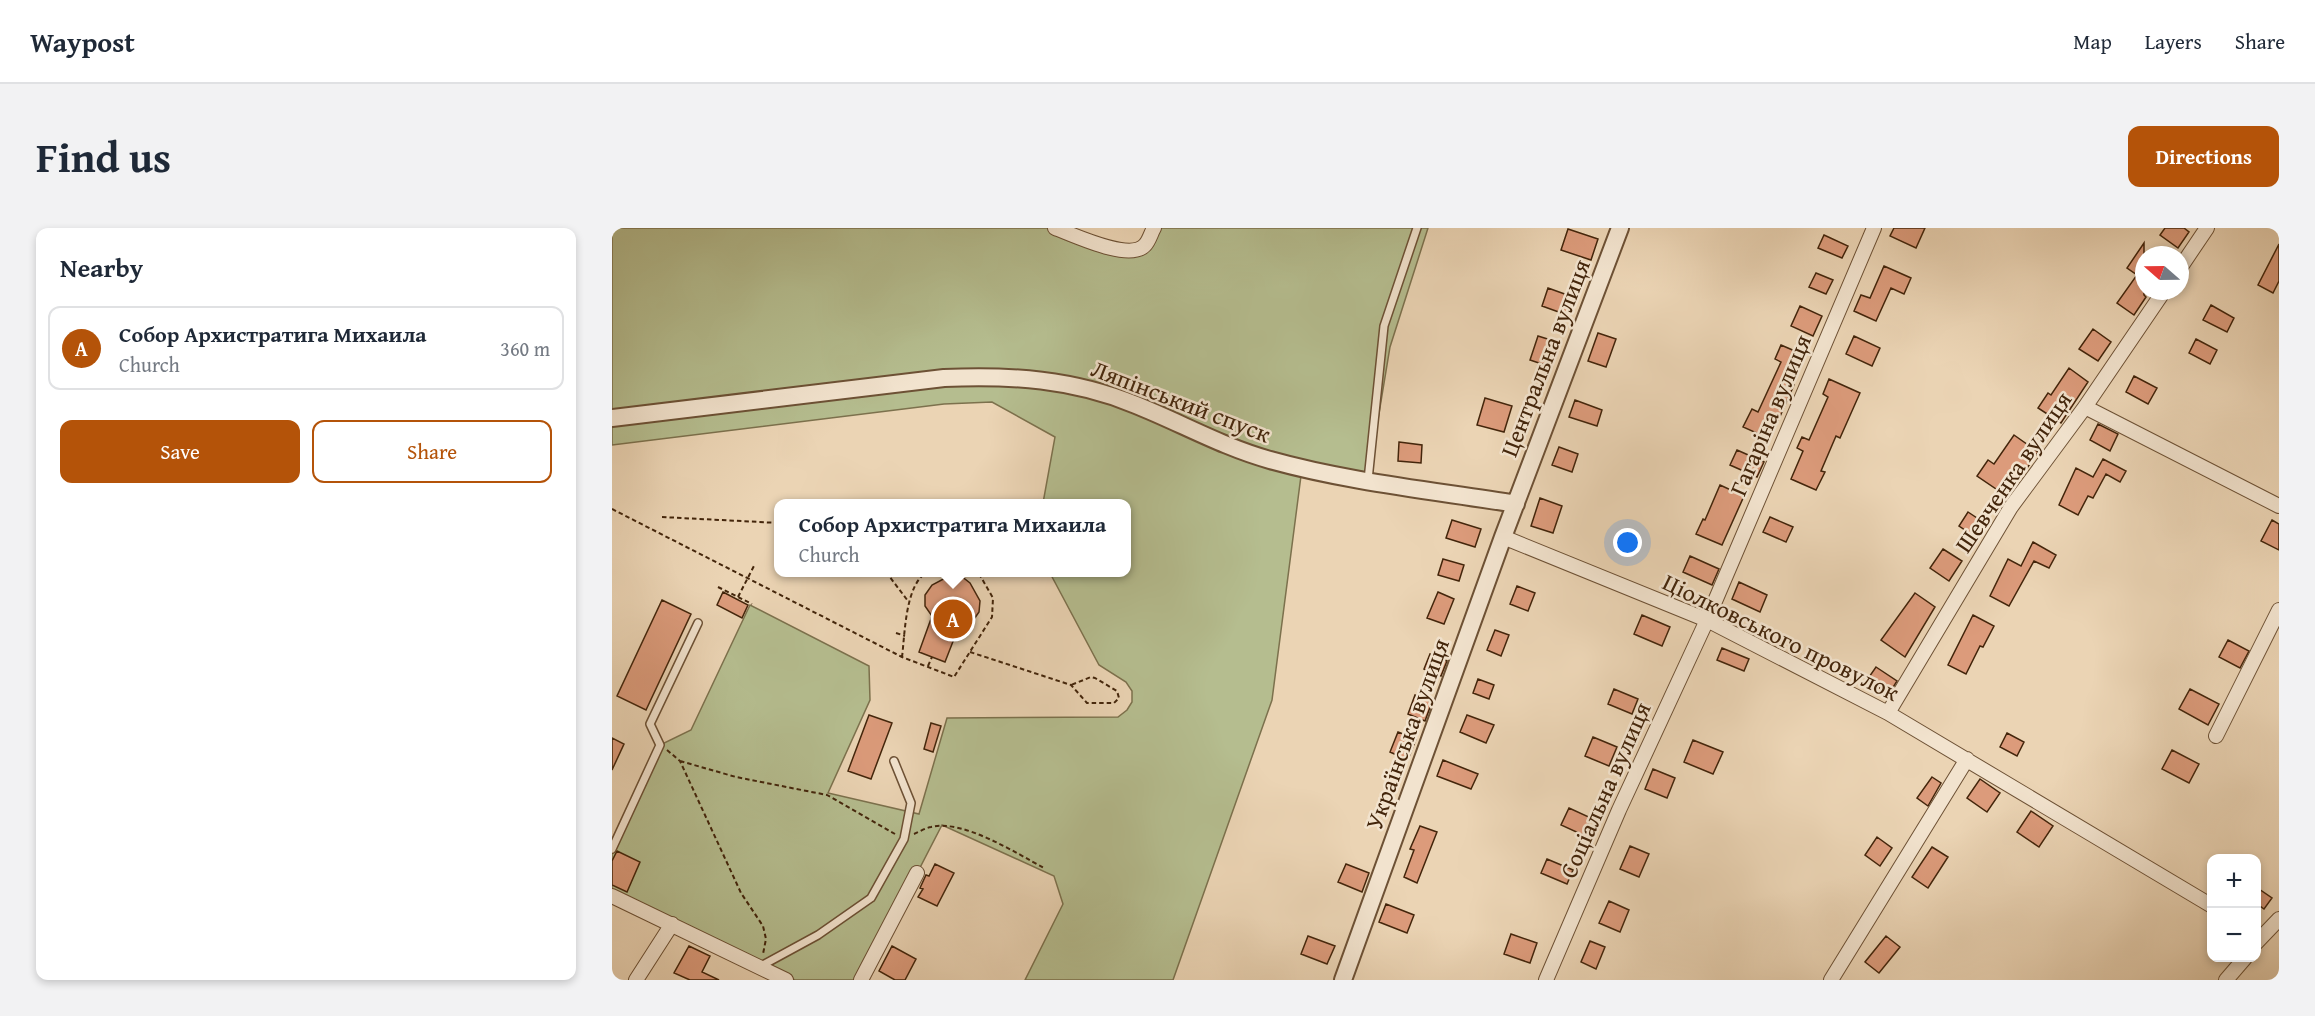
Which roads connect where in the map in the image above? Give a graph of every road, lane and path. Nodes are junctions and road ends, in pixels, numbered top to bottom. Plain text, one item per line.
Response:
1 (1055, 228) edge
2 (1154, 228) edge
3 (1417, 228) edge
4 (1620, 228) edge
5 (1874, 228) edge
6 (2207, 228) edge
7 (2189, 255) edge
8 (2158, 300) edge
9 (2085, 407) junction
10 (612, 418) edge
11 (1368, 480) junction
12 (1516, 504) junction
13 (2279, 506) edge
14 (612, 509) edge
15 (662, 517) dead end
16 (774, 523) edge
17 (1503, 537) junction
18 (755, 564) dead end
19 (889, 577) edge
20 (922, 577) edge
21 (980, 577) edge
22 (747, 578) junction
23 (718, 587) dead end
24 (738, 597) junction
25 (909, 603) junction
26 (752, 604) dead end
27 (2279, 610) edge
28 (1707, 620) junction
29 (698, 623) dead end
30 (896, 633) dead end
31 (905, 636) junction
32 (970, 652) junction
33 (902, 657) junction
34 (932, 657) dead end
35 (928, 667) junction
36 (1071, 685) junction
37 (1888, 713) junction
38 (2216, 736) dead end
39 (660, 745) junction
40 (1967, 759) junction
41 (680, 761) junction
42 (894, 761) dead end
43 (904, 839) junction
44 (612, 849) edge
45 (1044, 868) dead end
46 (917, 873) dead end
47 (612, 896) edge
48 (2207, 904) edge
49 (2279, 919) edge
50 (672, 924) junction
51 (2261, 935) edge
52 (2241, 962) edge
53 (761, 966) junction
54 (636, 980) edge
55 (786, 980) edge
56 (861, 980) edge
57 (1343, 980) edge
58 (1546, 980) edge
59 (1832, 980) edge
60 (2226, 980) edge

1 - 2 street
3 - 11 lane
4 - 12 street, Центральна вулиця
5 - 28 street, Гагаріна вулиця
6 - 7 street
8 - 9 street, Шевченка вулиця
9 - 13 street
9 - 37 street, Шевченка вулиця
10 - 11 street, Ляпінський спуск
11 - 12 street, Ляпінський спуск
12 - 17 street, Українська вулиця
14 - 22 path
15 - 16 path
17 - 28 street, Ціолковського провулок
17 - 57 street, Українська вулиця
18 - 22 path
19 - 25 path
20 - 25 path
21 - 32 path
22 - 24 path
22 - 33 path
23 - 24 path
24 - 26 path
25 - 31 path
27 - 38 street
28 - 37 street, Ціолковського провулок
28 - 58 street, Соціальна вулиця
29 - 39 lane
30 - 31 path
31 - 33 path
32 - 35 path
32 - 36 path
33 - 35 path
34 - 35 path
36 - 36 path
37 - 40 street, Ціолковського провулок
39 - 41 path
39 - 44 lane
40 - 48 street, Ціолковського провулок
40 - 59 street
41 - 43 path
41 - 53 path
42 - 43 lane
43 - 45 path
43 - 53 lane
46 - 56 street
47 - 50 street
49 - 51 street
50 - 53 street
50 - 54 street
52 - 60 street
53 - 55 street

